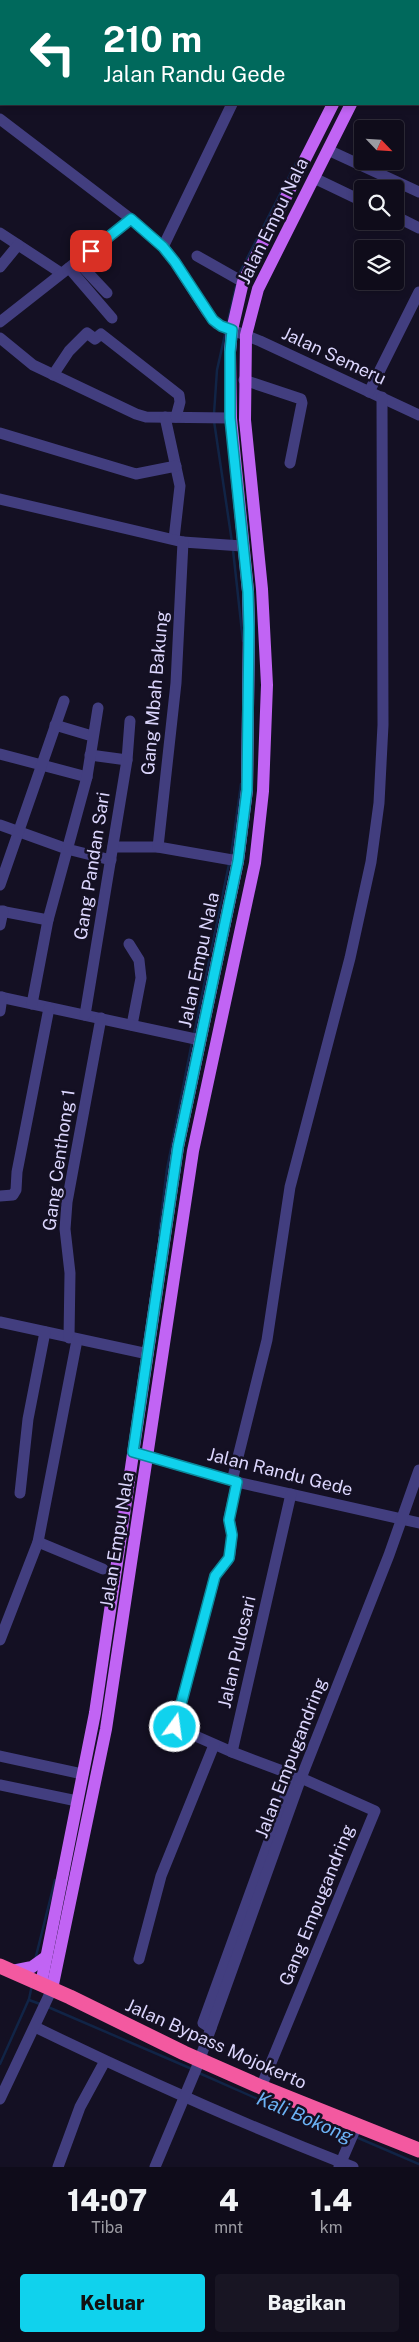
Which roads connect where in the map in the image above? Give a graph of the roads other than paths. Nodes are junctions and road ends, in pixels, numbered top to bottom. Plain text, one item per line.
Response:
1 (232, 105) edge
2 (332, 105) edge
3 (350, 105) edge
4 (0, 119) edge
5 (328, 150) junction
6 (314, 178) junction
7 (419, 192) edge
8 (354, 197) edge
9 (131, 219) junction
10 (404, 220) edge
11 (419, 228) edge
12 (0, 233) edge
13 (18, 244) junction
14 (163, 247) junction
15 (197, 256) dead end
16 (0, 267) edge
17 (69, 267) junction
18 (243, 282) junction
19 (419, 292) edge
20 (107, 293) dead end
21 (112, 318) dead end
22 (0, 322) edge
23 (228, 329) junction
24 (246, 336) junction
25 (0, 338) edge
26 (53, 375) junction
27 (244, 380) junction
28 (369, 392) junction
29 (382, 398) junction
30 (419, 416) edge
31 (171, 417) junction
32 (230, 418) junction
33 (0, 433) edge
34 (290, 463) dead end
35 (176, 466) junction
36 (0, 499) edge
37 (178, 540) junction
38 (236, 546) junction
39 (262, 589) junction
40 (248, 592) junction
41 (64, 701) dead end
42 (98, 708) dead end
43 (130, 721) dead end
44 (56, 725) junction
45 (92, 736) junction
46 (0, 754) edge
47 (90, 755) junction
48 (127, 760) junction
49 (42, 767) junction
50 (87, 777) junction
51 (0, 825) edge
52 (19, 833) junction
53 (113, 847) junction
54 (158, 847) junction
55 (67, 848) junction
56 (110, 860) junction
57 (233, 861) junction
58 (0, 885) edge
59 (1, 911) edge
60 (48, 920) junction
61 (0, 925) edge
62 (129, 944) dead end
63 (1, 997) edge
64 (32, 1004) junction
65 (49, 1008) junction
66 (0, 1010) edge
67 (85, 1016) junction
68 (101, 1018) junction
69 (132, 1025) junction
70 (196, 1040) junction
71 (0, 1196) edge
72 (0, 1322) edge
73 (45, 1332) junction
74 (73, 1339) junction
75 (144, 1354) junction
76 (133, 1452) junction
77 (148, 1456) junction
78 (419, 1470) edge
79 (235, 1481) junction
80 (20, 1493) dead end
81 (291, 1494) junction
82 (398, 1519) junction
83 (419, 1523) edge
84 (38, 1542) junction
85 (103, 1569) dead end
86 (0, 1640) edge
87 (102, 1714) junction
88 (91, 1734) junction
89 (104, 1736) junction
90 (214, 1745) junction
91 (232, 1752) junction
92 (0, 1756) edge
93 (77, 1773) junction
94 (297, 1776) junction
95 (0, 1785) edge
96 (73, 1800) junction
97 (139, 1959) dead end
98 (6, 1968) edge
99 (41, 1983) junction
100 (35, 2027) junction
101 (105, 2061) junction
102 (197, 2067) junction
103 (261, 2087) junction
104 (182, 2097) junction
105 (0, 2099) edge
106 (354, 2132) junction
107 (419, 2150) edge
108 (340, 2165) edge
109 (58, 2167) edge
110 (155, 2167) edge
111 (353, 2167) edge

1 - 14 street
2 - 18 main road, Jalan Empu Nala
3 - 5 main road, Jalan Empu Nala
4 - 9 street, Jalan Semeru
5 - 6 main road, Jalan Empu Nala
5 - 7 street
6 - 8 street
6 - 24 main road, Jalan Empu Nala
9 - 14 street, Jalan Semeru
9 - 17 street
10 - 11 street
12 - 13 street
13 - 16 street
13 - 17 street
14 - 23 street, Jalan Semeru
15 - 18 street
17 - 20 street
17 - 21 street
17 - 22 street
18 - 23 main road, Jalan Empu Nala
19 - 28 street
23 - 24 street, Jalan Semeru
23 - 32 main road, Jalan Empu Nala
24 - 27 main road, Jalan Empu Nala
24 - 28 street, Jalan Semeru
25 - 26 street
26 - 31 street
26 - 31 street, Gang Mbah Bakung
27 - 34 street
27 - 39 main road, Jalan Empu Nala
28 - 29 street, Jalan Semeru
29 - 30 street, Jalan Semeru
29 - 79 street
31 - 32 street
31 - 35 street, Gang Mbah Bakung
32 - 38 main road, Jalan Empu Nala
33 - 35 street
35 - 37 street, Gang Mbah Bakung
36 - 37 street
37 - 38 street
37 - 54 street, Gang Mbah Bakung
38 - 40 main road, Jalan Empu Nala
39 - 40 main road
39 - 77 main road, Jalan Empu Nala
40 - 57 main road, Jalan Empu Nala
41 - 44 street
42 - 45 street
43 - 48 street, Gang Pandan Sari
44 - 45 street
44 - 49 street
45 - 47 street
46 - 49 street
47 - 48 street
47 - 50 street
48 - 53 street, Gang Pandan Sari
49 - 50 street
49 - 52 street
50 - 55 street
51 - 52 street
52 - 55 street
52 - 58 street
53 - 54 street
53 - 56 street, Gang Pandan Sari
54 - 57 street
55 - 56 street
55 - 60 street
56 - 67 street, Gang Pandan Sari
57 - 70 main road, Jalan Empu Nala
59 - 60 street
59 - 61 street
60 - 64 street
62 - 69 street
63 - 64 street
63 - 66 street
64 - 65 street
65 - 67 street
65 - 71 street
67 - 68 street
68 - 69 street
68 - 74 street, Gang Centhong 1
69 - 70 street
70 - 75 main road, Jalan Empu Nala
72 - 73 street
73 - 74 street
73 - 80 street
74 - 75 street
74 - 84 street, Gang Centhong 1
75 - 76 main road, Jalan Empu Nala
76 - 77 street, Jalan Randu Gede
76 - 87 main road, Jalan Empu Nala
77 - 79 street, Jalan Randu Gede
77 - 87 main road, Jalan Empu Nala
78 - 82 street, Jalan Empugandring
79 - 81 street, Jalan Randu Gede
79 - 90 street
81 - 82 street, Jalan Randu Gede
81 - 91 street, Jalan Pulosari
82 - 83 street, Jalan Randu Gede
82 - 94 street, Jalan Empugandring
84 - 85 street
84 - 86 street, Gang Centhong 1
87 - 88 main road, Jalan Empu Nala
87 - 89 main road, Jalan Empu Nala
88 - 89 main road
88 - 93 main road, Jalan Empu Nala
89 - 99 main road, Jalan Empu Nala
90 - 91 street
90 - 97 street
91 - 94 street
92 - 93 street
93 - 96 main road, Jalan Empu Nala
94 - 102 street, Jalan Empugandring
94 - 103 street, Gang Empugandring
95 - 96 street
96 - 99 main road, Jalan Empu Nala
98 - 99 highway, Jalan Bypass Mojokerto
99 - 100 street
99 - 102 highway, Jalan Bypass Mojokerto
100 - 101 street
100 - 105 street
101 - 104 street
101 - 109 street
102 - 103 highway, Jalan Bypass Mojokerto
102 - 104 street, Jalan Empugandring
103 - 106 highway, Jalan Bypass Mojokerto
104 - 108 street
104 - 110 street, Jalan Empugandring
106 - 107 highway, Jalan Bypass Mojokerto
106 - 108 street
108 - 111 street

